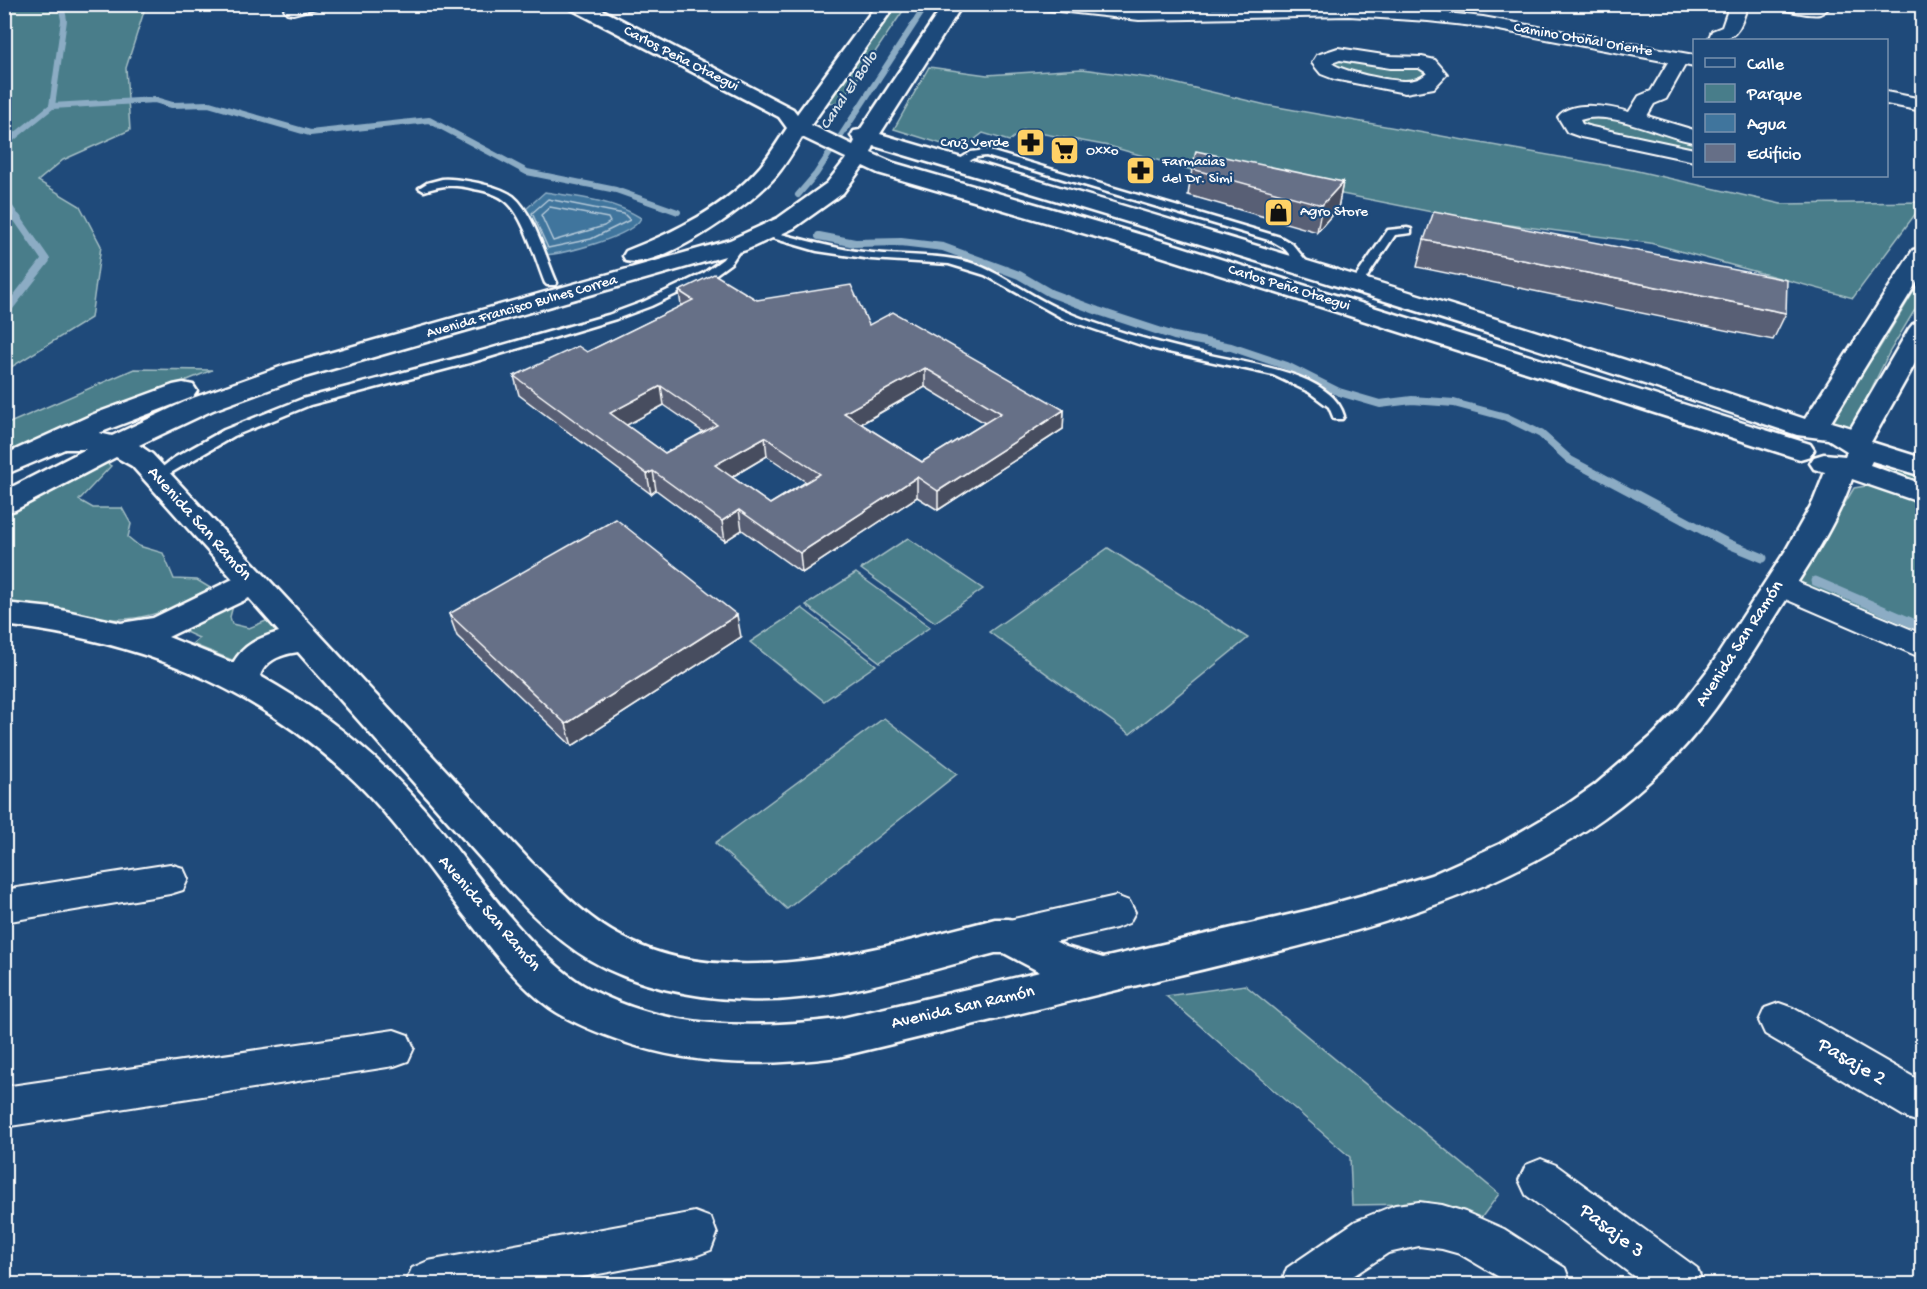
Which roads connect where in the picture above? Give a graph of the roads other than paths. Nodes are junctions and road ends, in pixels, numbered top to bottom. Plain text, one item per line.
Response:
1 (576, 4) edge
2 (887, 4) edge
3 (954, 4) edge
4 (1041, 4) edge
5 (1739, 4) edge
6 (1781, 4) edge
7 (1192, 9) edge
8 (1162, 10) edge
9 (1822, 12) edge
10 (1402, 13) junction
11 (1455, 18) junction
12 (1444, 33) dead end
13 (1730, 37) edge
14 (1421, 46) junction
15 (1687, 59) edge
16 (1888, 98) edge
17 (1923, 105) edge
18 (1635, 119) junction
19 (804, 122) junction
20 (1693, 135) edge
21 (856, 144) junction
22 (1693, 155) edge
23 (957, 164) junction
24 (423, 188) dead end
25 (1407, 231) dead end
26 (766, 233) junction
27 (1168, 238) junction
28 (1218, 242) junction
29 (738, 244) junction
30 (1923, 255) edge
31 (1202, 261) junction
32 (1307, 269) junction
33 (551, 283) junction
34 (1357, 284) junction
35 (1923, 329) edge
36 (1338, 416) dead end
37 (1806, 436) junction
38 (59, 440) junction
39 (116, 444) junction
40 (1851, 456) junction
41 (4, 466) edge
42 (1923, 467) edge
43 (157, 477) junction
44 (1923, 494) edge
45 (4, 503) edge
46 (252, 583) junction
47 (1780, 585) junction
48 (4, 614) edge
49 (114, 633) junction
50 (304, 640) junction
51 (1923, 647) edge
52 (242, 681) junction
53 (170, 879) dead end
54 (4, 906) edge
55 (1116, 912) dead end
56 (1009, 936) junction
57 (1100, 975) junction
58 (1779, 1021) dead end
59 (394, 1048) dead end
60 (1923, 1104) edge
61 (4, 1107) edge
62 (1541, 1179) dead end
63 (695, 1234) dead end
64 (428, 1284) edge
65 (1304, 1284) edge
66 (1549, 1284) edge
67 (1681, 1284) edge

1 - 19 street, Carlos Peña Otaegui
2 - 19 street, Avenida Francisco Bulnes Correa
3 - 21 street, Avenida Francisco Bulnes Correa
4 - 8 street, Camino Otoñal Oriente
5 - 13 street
6 - 9 street
7 - 8 street, Camino Otoñal Oriente
7 - 10 street, Camino Otoñal Oriente
10 - 11 street, Camino Otoñal Oriente
10 - 14 street
11 - 12 street
11 - 15 street, Camino Otoñal Oriente
14 - 14 street
15 - 18 street
16 - 17 street
18 - 20 street
18 - 22 street
19 - 21 street, Carlos Peña Otaegui
19 - 33 street, Avenida Francisco Bulnes Correa
21 - 23 street, Carlos Peña Otaegui
21 - 26 street, Avenida Francisco Bulnes Correa
21 - 27 street, Carlos Peña Otaegui
23 - 27 street, Carlos Peña Otaegui
23 - 32 lane
24 - 33 lane
25 - 34 lane
26 - 29 street, Avenida Francisco Bulnes Correa
26 - 36 lane
27 - 28 street, Carlos Peña Otaegui
27 - 31 street, Carlos Peña Otaegui
28 - 31 street
28 - 32 street, Carlos Peña Otaegui
29 - 39 street, Avenida Francisco Bulnes Correa
29 - 43 lane
30 - 37 street
31 - 37 street, Carlos Peña Otaegui
32 - 34 street, Carlos Peña Otaegui
33 - 38 street, Avenida Francisco Bulnes Correa
34 - 37 street, Carlos Peña Otaegui
35 - 40 street, Avenida San Ramón
37 - 40 street
38 - 39 street, Avenida San Ramón
38 - 41 street, Avenida Francisco Bulnes Correa
39 - 43 street, Avenida San Ramón
39 - 45 street, Avenida Francisco Bulnes Correa
40 - 42 street
40 - 44 street
40 - 47 street, Avenida San Ramón
43 - 46 street, Avenida San Ramón
46 - 49 street
46 - 50 street, Avenida San Ramón
47 - 51 street
47 - 57 street, Avenida San Ramón
48 - 49 street, Avenida San Ramón
49 - 52 street, Avenida San Ramón
50 - 52 street
50 - 56 street, Avenida San Ramón
52 - 57 street, Avenida San Ramón
53 - 54 street
55 - 56 street, Avenida San Ramón
56 - 57 street, Avenida San Ramón
58 - 60 street, Pasaje 2
59 - 61 street
62 - 67 street, Pasaje 3
63 - 64 street
65 - 66 street

